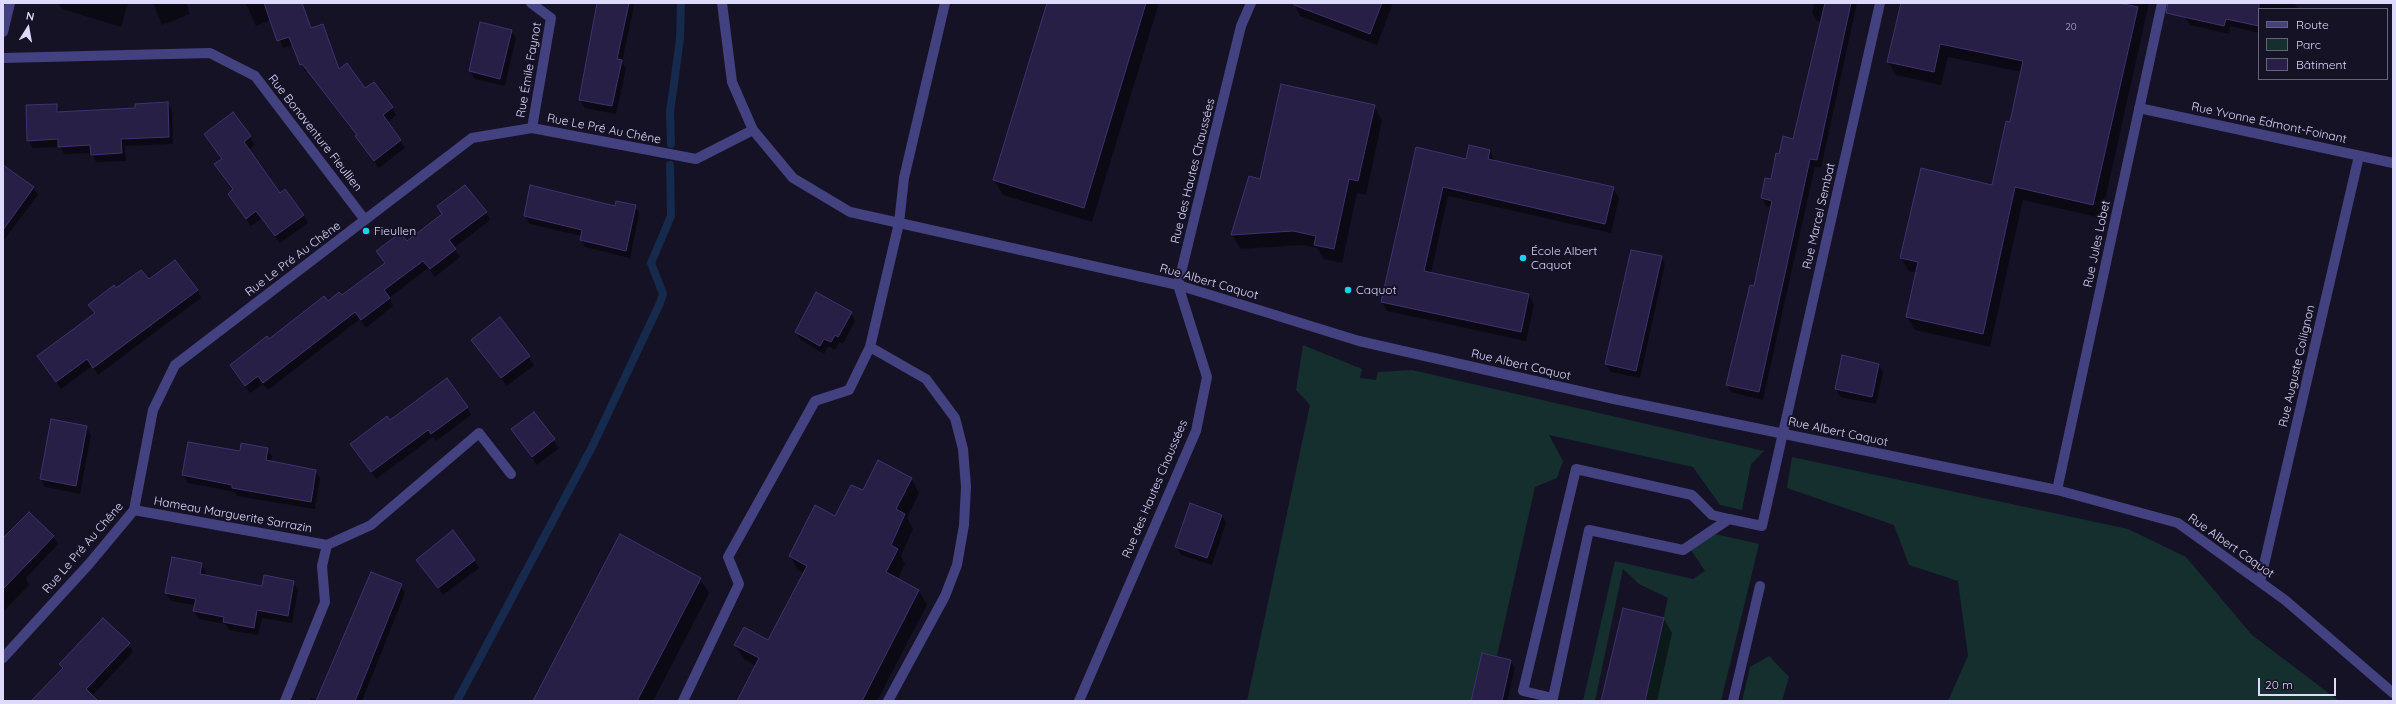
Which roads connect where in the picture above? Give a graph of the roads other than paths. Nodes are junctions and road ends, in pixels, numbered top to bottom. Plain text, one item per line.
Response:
1 (10, 3) edge
2 (531, 3) edge
3 (722, 3) edge
4 (944, 3) edge
5 (1251, 3) edge
6 (1880, 3) edge
7 (2162, 3) edge
8 (3, 32) edge
9 (3, 58) edge
10 (2139, 108) junction
11 (532, 128) junction
12 (752, 130) junction
13 (2359, 156) junction
14 (2393, 163) edge
15 (365, 220) junction
16 (899, 223) junction
17 (1178, 285) junction
18 (870, 346) junction
19 (1783, 434) junction
20 (510, 474) dead end
21 (2057, 490) junction
22 (134, 510) junction
23 (1729, 519) junction
24 (327, 545) junction
25 (2260, 582) junction
26 (1760, 586) dead end
27 (3, 658) edge
28 (2393, 693) edge
29 (285, 701) edge
30 (683, 701) edge
31 (888, 701) edge
32 (1079, 701) edge
33 (1733, 701) edge

1 - 8 street
2 - 11 street, Rue Émile Faynot
3 - 12 street, Rue Albert Caquot
4 - 16 street
5 - 17 street, Rue des Hautes Chaussées
6 - 19 street, Rue Marcel Sembat
7 - 10 street, Rue Jules Lobet
9 - 15 street, Rue Bonaventure Fieullien
10 - 13 street, Rue Yvonne Edmont-Foinant
10 - 21 street, Rue Jules Lobet
11 - 12 street, Rue Le Pré Au Chêne
11 - 15 street, Rue Le Pré Au Chêne
12 - 16 street, Rue Albert Caquot
13 - 14 street, Rue Yvonne Edmont-Foinant
13 - 25 street, Rue Auguste Collignon
15 - 22 street, Rue Le Pré Au Chêne
16 - 17 street, Rue Albert Caquot
16 - 18 street
17 - 19 street, Rue Albert Caquot
17 - 32 street, Rue des Hautes Chaussées
18 - 30 street
18 - 31 street
19 - 21 street, Rue Albert Caquot
19 - 23 street, Rue Marcel Sembat
20 - 24 street
21 - 25 street, Rue Albert Caquot
22 - 24 street, Hameau Marguerite Sarrazin
22 - 27 street, Rue Le Pré Au Chêne
23 - 23 street
24 - 29 street
25 - 28 street, Rue Albert Caquot
26 - 33 street

